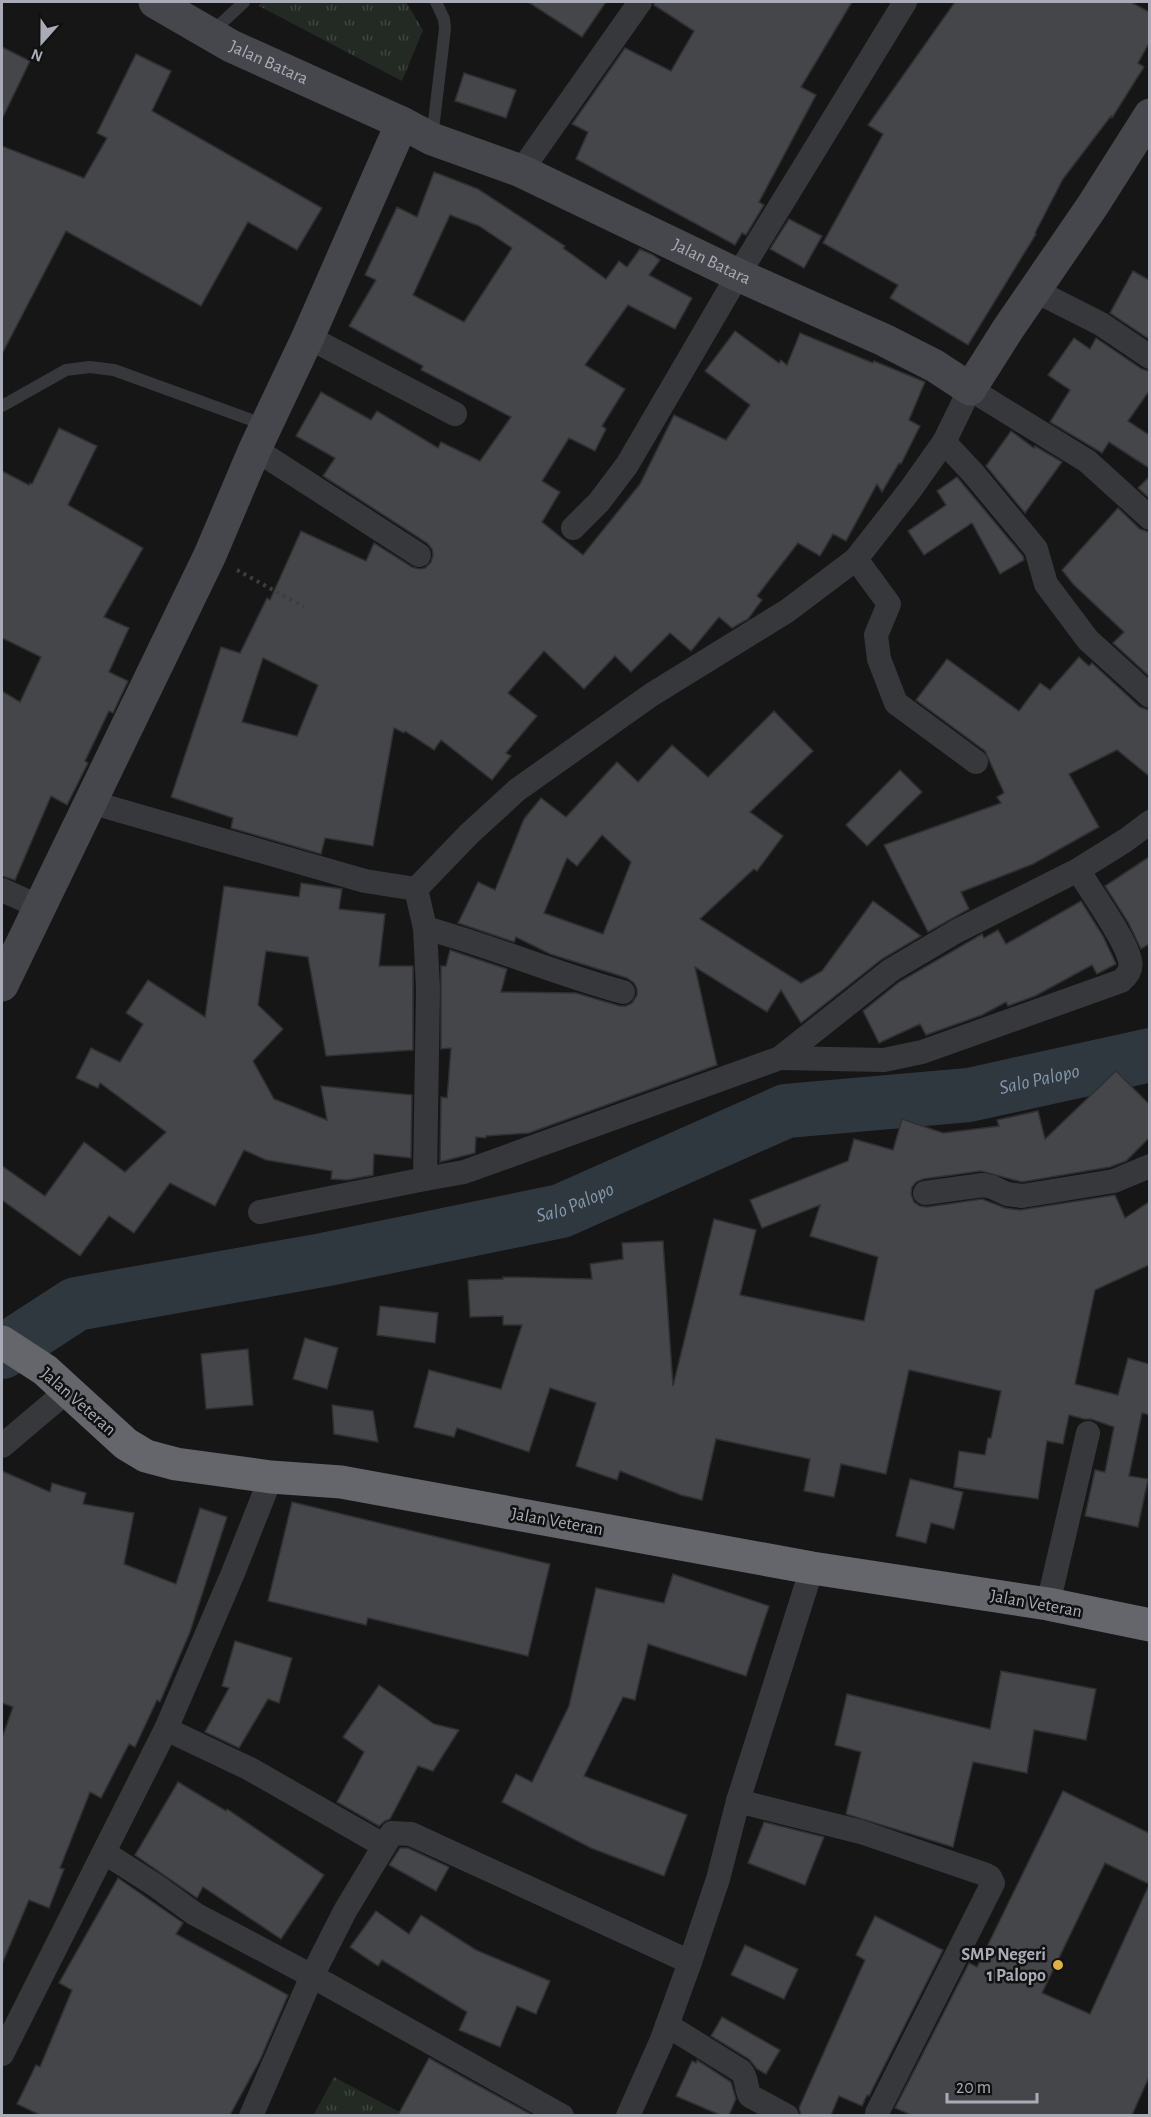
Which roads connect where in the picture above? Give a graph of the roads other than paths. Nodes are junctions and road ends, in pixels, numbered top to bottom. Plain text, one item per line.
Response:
1 (155, 2) edge
2 (244, 2) edge
3 (436, 2) edge
4 (640, 2) edge
5 (905, 2) edge
6 (211, 33) junction
7 (1149, 115) edge
8 (402, 123) junction
9 (432, 139) junction
10 (521, 171) junction
11 (738, 275) junction
12 (1034, 290) junction
13 (308, 337) junction
14 (1149, 357) edge
15 (970, 389) junction
16 (2, 406) edge
17 (455, 414) dead end
18 (261, 437) junction
19 (944, 442) junction
20 (1149, 518) edge
21 (573, 528) dead end
22 (419, 555) dead end
23 (856, 559) junction
24 (1149, 696) edge
25 (976, 762) dead end
26 (90, 802) junction
27 (1149, 822) edge
28 (1078, 870) junction
29 (416, 889) junction
30 (2, 890) edge
31 (40, 907) junction
32 (425, 928) junction
33 (2, 985) edge
34 (623, 992) dead end
35 (780, 1058) junction
36 (1149, 1166) edge
37 (425, 1179) junction
38 (925, 1193) dead end
39 (260, 1212) dead end
40 (2, 1342) edge
41 (56, 1381) junction
42 (1088, 1433) dead end
43 (2, 1446) edge
44 (271, 1478) junction
45 (812, 1568) junction
46 (1048, 1604) junction
47 (1149, 1625) edge
48 (165, 1729) junction
49 (738, 1801) junction
50 (383, 1845) junction
51 (105, 1853) junction
52 (690, 1962) junction
53 (312, 1976) junction
54 (667, 2025) junction
55 (2, 2054) edge
56 (251, 2115) edge
57 (562, 2115) edge
58 (628, 2115) edge
59 (787, 2115) edge
60 (879, 2115) edge

1 - 6 street, Jalan Batara
2 - 6 lane
3 - 9 lane
4 - 10 street
5 - 11 street
6 - 8 street, Jalan Batara
7 - 12 street
8 - 9 street, Jalan Batara
8 - 13 street
9 - 10 street, Jalan Batara
10 - 11 street, Jalan Batara
11 - 15 street, Jalan Batara
11 - 21 street
12 - 14 street
12 - 15 street
13 - 17 street
13 - 18 street
15 - 19 street
15 - 20 street
16 - 18 lane
18 - 22 street
18 - 26 street
19 - 23 street
19 - 24 street
23 - 25 street
23 - 29 street
26 - 29 street
26 - 31 street
27 - 28 street
28 - 35 street
28 - 35 street
29 - 32 street
30 - 31 street
31 - 33 street
32 - 34 street
32 - 37 street
35 - 37 street
36 - 38 street
37 - 39 street
40 - 41 highway, Jalan Veteran
41 - 43 street
41 - 44 highway, Jalan Veteran
42 - 46 street
44 - 45 highway, Jalan Veteran
44 - 48 street
45 - 46 highway, Jalan Veteran
45 - 49 street
46 - 47 highway, Jalan Veteran
48 - 50 street
48 - 51 street
49 - 52 street
49 - 60 street
50 - 52 street
50 - 53 street
51 - 53 street
51 - 55 street
52 - 54 street
53 - 56 street
53 - 57 street
54 - 58 street
54 - 59 street

